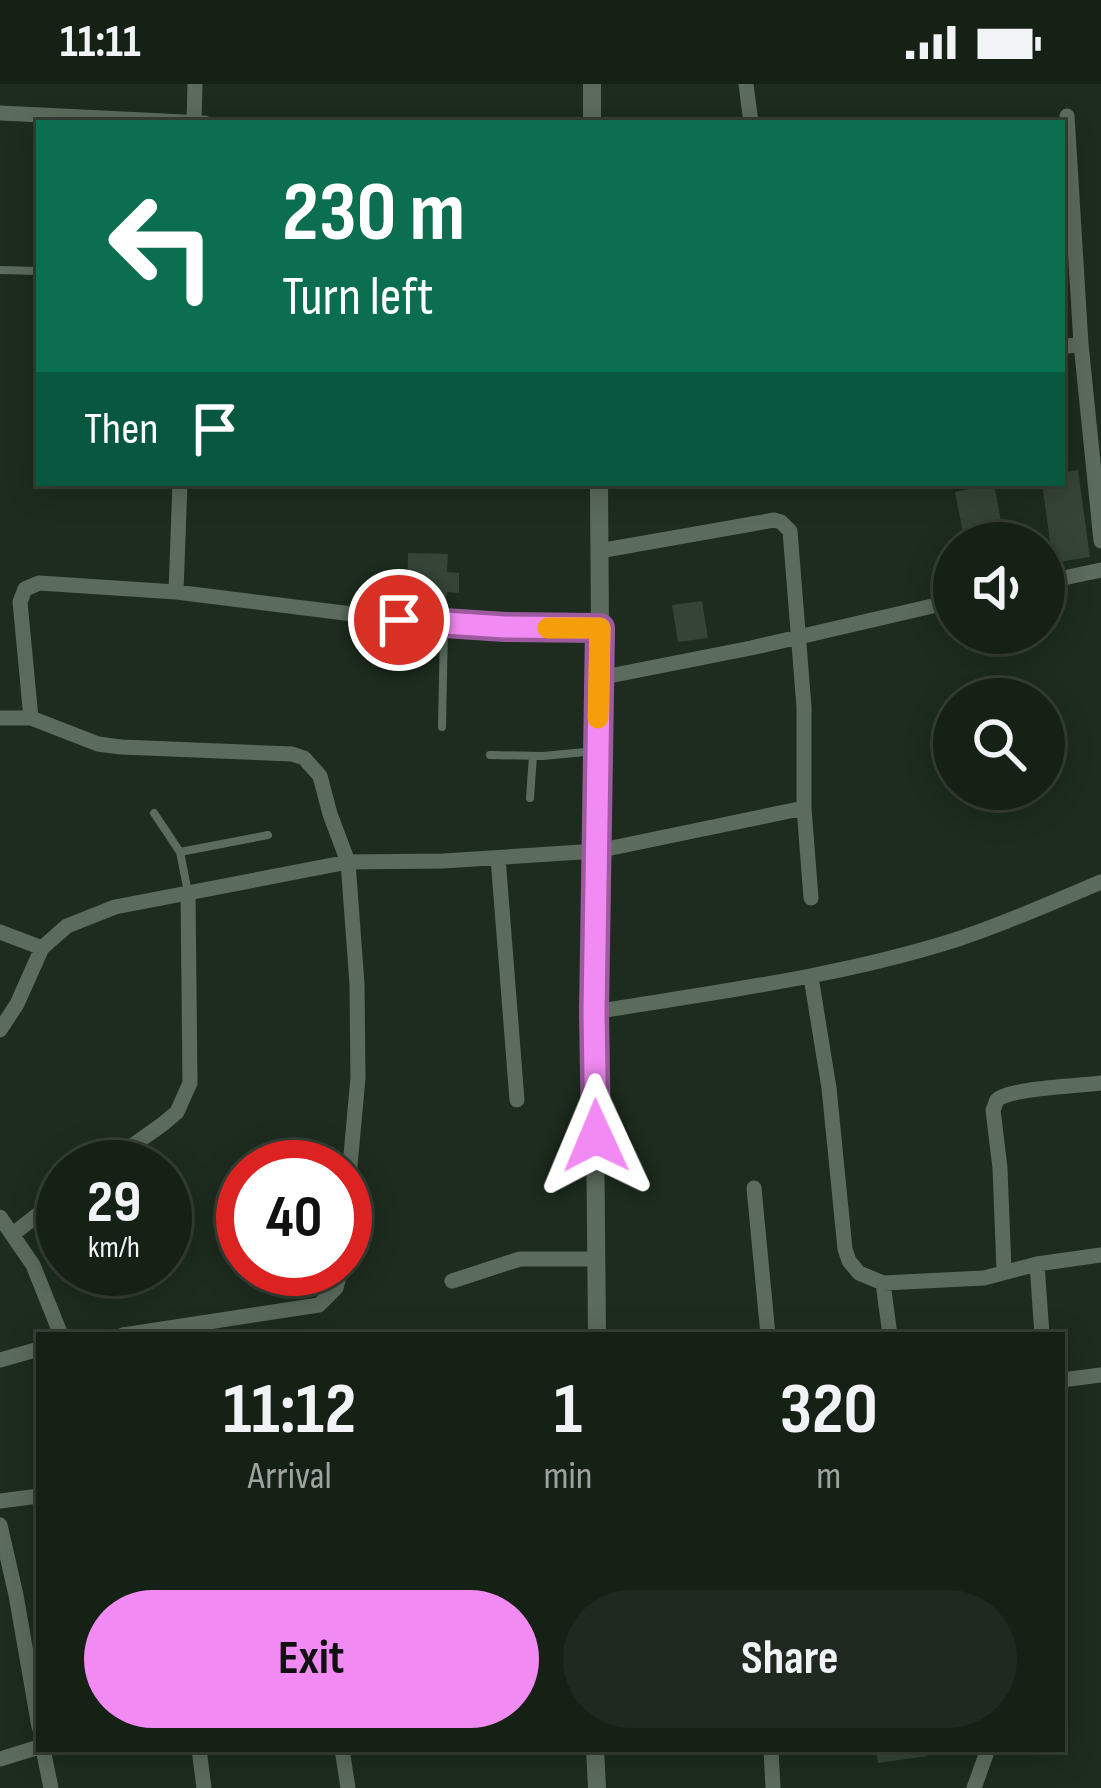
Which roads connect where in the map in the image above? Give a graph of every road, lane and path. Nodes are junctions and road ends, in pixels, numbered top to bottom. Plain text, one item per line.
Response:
1 (195, 84) edge
2 (592, 84) edge
3 (746, 84) edge
4 (0, 112) edge
5 (1067, 116) dead end
6 (45, 119) edge
7 (82, 120) edge
8 (194, 120) edge
9 (592, 120) edge
10 (751, 120) edge
11 (0, 270) edge
12 (36, 272) edge
13 (1082, 344) junction
14 (1065, 347) edge
15 (180, 486) edge
16 (598, 486) edge
17 (1099, 500) edge
18 (1101, 541) edge
19 (599, 551) junction
20 (1101, 570) edge
21 (1065, 578) edge
22 (176, 592) junction
23 (933, 606) edge
24 (444, 624) junction
25 (600, 628) junction
26 (799, 637) junction
27 (599, 678) junction
28 (0, 718) edge
29 (31, 718) junction
30 (442, 727) dead end
31 (598, 751) junction
32 (490, 754) dead end
33 (533, 756) junction
34 (530, 798) dead end
35 (804, 808) junction
36 (154, 813) dead end
37 (268, 835) dead end
38 (597, 851) junction
39 (181, 852) junction
40 (499, 858) junction
41 (348, 862) junction
42 (1101, 883) edge
43 (188, 892) junction
44 (811, 898) dead end
45 (0, 932) edge
46 (42, 949) junction
47 (811, 976) junction
48 (594, 1012) junction
49 (0, 1030) edge
50 (1101, 1083) edge
51 (517, 1100) dead end
52 (138, 1140) edge
53 (352, 1140) edge
54 (754, 1188) dead end
55 (36, 1216) edge
56 (0, 1217) edge
57 (13, 1234) junction
58 (1101, 1255) edge
59 (597, 1259) junction
60 (1037, 1264) junction
61 (1004, 1271) junction
62 (452, 1281) dead end
63 (883, 1283) junction
64 (328, 1296) edge
65 (60, 1332) edge
66 (143, 1332) edge
67 (597, 1332) edge
68 (768, 1332) edge
69 (890, 1332) edge
70 (1042, 1332) edge
71 (36, 1350) edge
72 (0, 1360) edge
73 (1101, 1375) edge
74 (1065, 1380) edge
75 (36, 1496) edge
76 (0, 1501) edge
77 (0, 1525) edge
78 (35, 1682) edge
79 (36, 1749) edge
80 (42, 1752) edge
81 (199, 1752) edge
82 (342, 1752) edge
83 (596, 1752) edge
84 (771, 1752) edge
85 (987, 1752) edge
86 (0, 1759) edge
87 (50, 1788) edge
88 (204, 1788) edge
89 (348, 1788) edge
90 (597, 1788) edge
91 (773, 1788) edge
92 (974, 1788) edge

1 - 8 street
2 - 9 street
3 - 10 street
4 - 6 street
5 - 13 street
6 - 7 street
11 - 12 lane
13 - 14 street
13 - 17 street
15 - 22 street
16 - 19 street
17 - 18 street
19 - 25 street
19 - 26 street
20 - 21 street
22 - 24 street
22 - 29 street
23 - 26 street
24 - 25 street
24 - 30 lane
25 - 27 street
26 - 27 street
26 - 35 street
27 - 31 street
28 - 29 street
29 - 41 street
31 - 33 lane
31 - 38 street
32 - 33 lane
33 - 34 lane
35 - 38 street
35 - 44 street
36 - 39 lane
37 - 39 lane
38 - 40 street
38 - 48 street
39 - 43 lane
40 - 41 street
40 - 51 street
41 - 43 street
41 - 53 street
42 - 47 street
43 - 46 street
43 - 52 street
45 - 46 street
46 - 49 street
47 - 48 street
47 - 63 street
48 - 59 street
50 - 61 street
54 - 68 street
55 - 57 street
56 - 57 street
57 - 65 street
58 - 60 street
59 - 62 street
59 - 67 street
60 - 61 street
60 - 70 street
61 - 63 street
63 - 69 street
64 - 66 street
71 - 72 street
73 - 74 street
75 - 76 street
77 - 78 street
79 - 86 street
80 - 87 street
81 - 88 street
82 - 89 street
83 - 90 street
84 - 91 street
85 - 92 street

